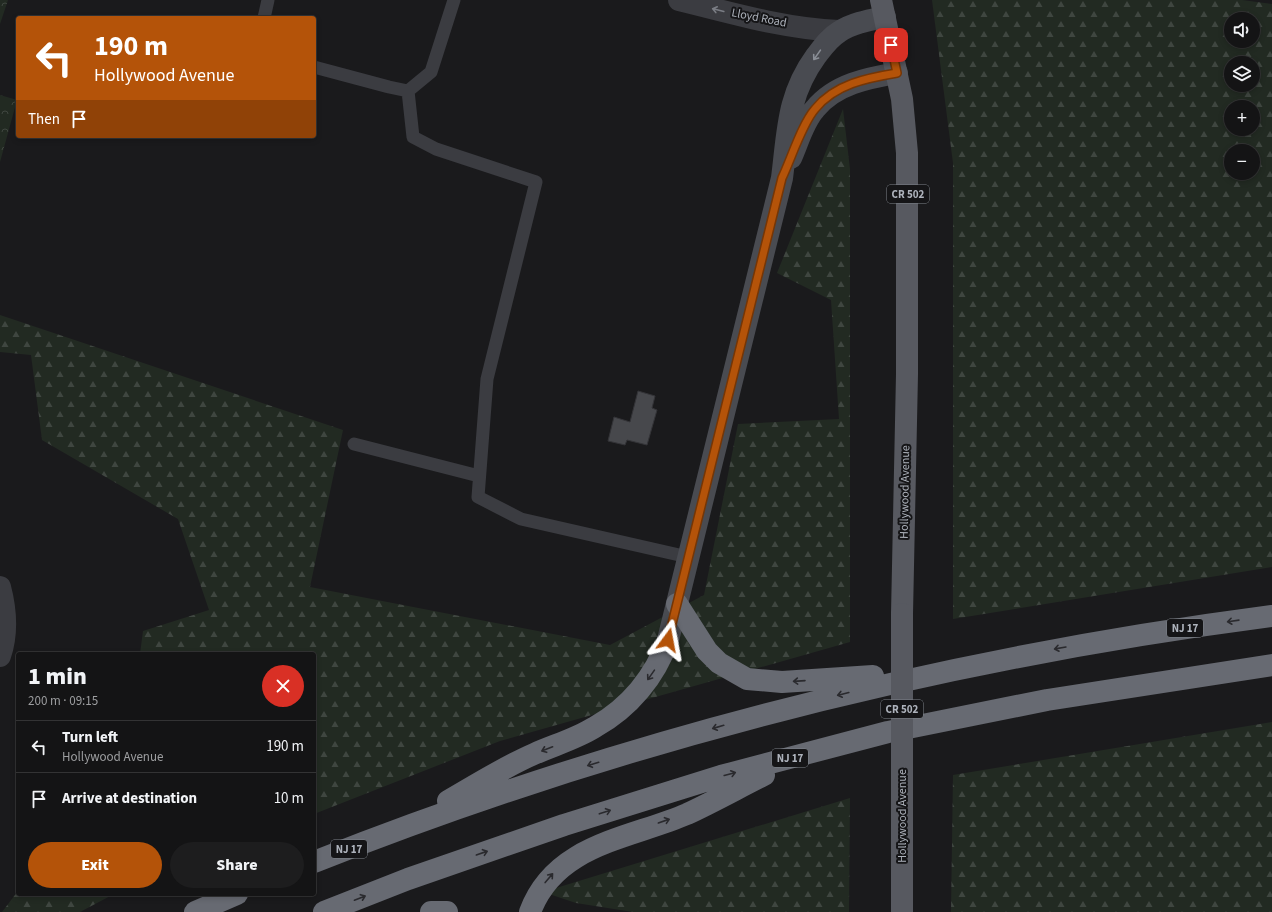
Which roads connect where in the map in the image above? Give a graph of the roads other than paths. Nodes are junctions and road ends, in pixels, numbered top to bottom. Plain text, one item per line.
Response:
1 (268, 0) edge
2 (454, 0) edge
3 (679, 0) edge
4 (883, 8) edge
5 (264, 16) edge
6 (839, 31) junction
7 (316, 68) edge
8 (897, 73) junction
9 (408, 90) junction
10 (782, 178) junction
11 (354, 444) dead end
12 (479, 476) junction
13 (688, 557) junction
14 (0, 587) edge
15 (677, 604) junction
16 (1272, 616) edge
17 (668, 640) joint
18 (0, 656) edge
19 (1272, 665) edge
20 (936, 672) junction
21 (804, 754) junction
22 (384, 835) junction
23 (316, 861) edge
24 (233, 896) edge
25 (195, 912) edge
26 (324, 912) edge
27 (431, 912) edge
28 (448, 912) edge
29 (530, 912) edge
30 (902, 912) edge

1 - 5 lane
2 - 9 lane
6 -> 3 street, Lloyd Road
4 - 6 main road, Hollywood Avenue
4 - 8 main road, Hollywood Avenue / CR 502
6 -> 10 main road, Hollywood Avenue
7 - 9 lane
8 - 10 main road, Hollywood Avenue
8 - 30 main road, Hollywood Avenue / CR 502, bridge
9 - 12 lane
10 - 13 main road, Hollywood Avenue
11 - 12 lane
12 - 13 lane
13 - 15 main road, Hollywood Avenue
14 - 18 street
15 - 17 main road, Hollywood Avenue
20 -> 15 highway
16 -> 20 highway, NJ 17
17 -> 22 highway
19 - 21 highway, NJ 17
20 -> 22 highway, NJ 17
26 -> 21 highway, NJ 17
29 -> 21 highway
22 - 23 highway, NJ 17
24 - 25 highway
27 - 28 highway

